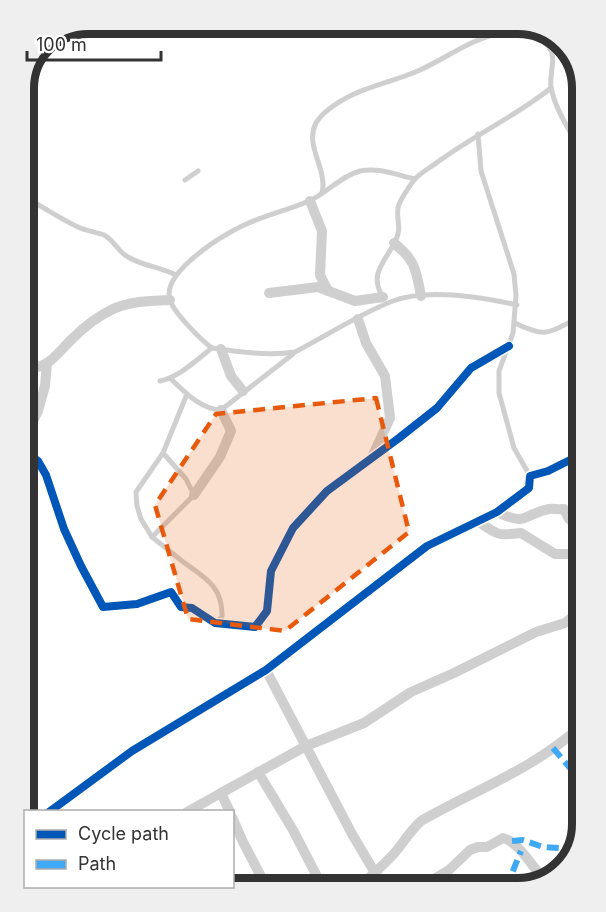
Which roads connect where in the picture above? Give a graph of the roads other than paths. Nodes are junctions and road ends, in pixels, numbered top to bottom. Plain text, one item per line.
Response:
1 (495, 35) edge
2 (529, 36) edge
3 (551, 88) junction
4 (478, 134) junction
5 (572, 134) edge
6 (198, 171) dead end
7 (414, 179) junction
8 (186, 180) dead end
9 (322, 193) junction
10 (310, 201) junction
11 (35, 203) edge
12 (394, 243) junction
13 (176, 274) junction
14 (328, 291) junction
15 (269, 293) dead end
16 (421, 296) junction
17 (388, 299) junction
18 (170, 300) junction
19 (517, 306) junction
20 (358, 319) junction
21 (572, 321) edge
22 (514, 323) junction
23 (508, 346) junction
24 (216, 348) junction
25 (295, 352) junction
26 (47, 363) junction
27 (35, 366) edge
28 (171, 379) junction
29 (160, 381) dead end
30 (243, 391) junction
31 (186, 394) junction
32 (220, 410) junction
33 (35, 418) edge
34 (163, 453) junction
35 (373, 456) junction
36 (34, 458) edge
37 (572, 459) edge
38 (530, 476) junction
39 (194, 495) junction
40 (497, 512) junction
41 (572, 521) edge
42 (479, 522) junction
43 (152, 537) junction
44 (572, 555) edge
45 (572, 617) edge
46 (215, 623) junction
47 (266, 670) junction
48 (572, 734) edge
49 (306, 746) junction
50 (258, 772) junction
51 (221, 793) junction
52 (52, 810) edge
53 (191, 810) edge
54 (229, 810) edge
55 (234, 821) edge
56 (374, 871) junction
57 (537, 873) edge
58 (262, 877) edge
59 (317, 878) edge
60 (369, 878) edge
61 (378, 878) edge
62 (436, 878) edge

1 - 9 lane
2 - 3 lane
3 - 4 lane
3 - 5 lane
4 - 7 lane
4 - 19 lane
6 - 8 lane
7 - 9 lane
7 - 12 lane
9 - 10 lane
10 - 13 lane
10 - 14 street
11 - 13 lane
12 - 16 street
12 - 17 lane
13 - 18 lane
14 - 15 street
14 - 17 street
16 - 17 lane
16 - 19 lane
17 - 20 lane
18 - 24 lane
18 - 26 street
19 - 22 lane
20 - 25 lane
20 - 35 street
21 - 22 lane
22 - 23 lane
23 - 35 street
23 - 38 lane
24 - 25 lane
24 - 28 lane
24 - 30 street
25 - 30 lane
26 - 27 street
26 - 33 street
28 - 29 lane
28 - 31 lane
30 - 32 lane
31 - 32 lane
31 - 34 lane
32 - 39 street
34 - 39 lane
34 - 43 lane
35 - 46 street
36 - 46 street
37 - 38 street
38 - 40 street
39 - 43 lane
40 - 41 street
40 - 42 street
42 - 44 street
42 - 47 street
43 - 46 lane
45 - 49 street
47 - 49 street
47 - 52 street
48 - 56 street
49 - 50 street
49 - 56 street
50 - 51 street
50 - 59 street
51 - 53 street
51 - 54 street
55 - 58 street
56 - 60 street
56 - 61 street
57 - 62 street

